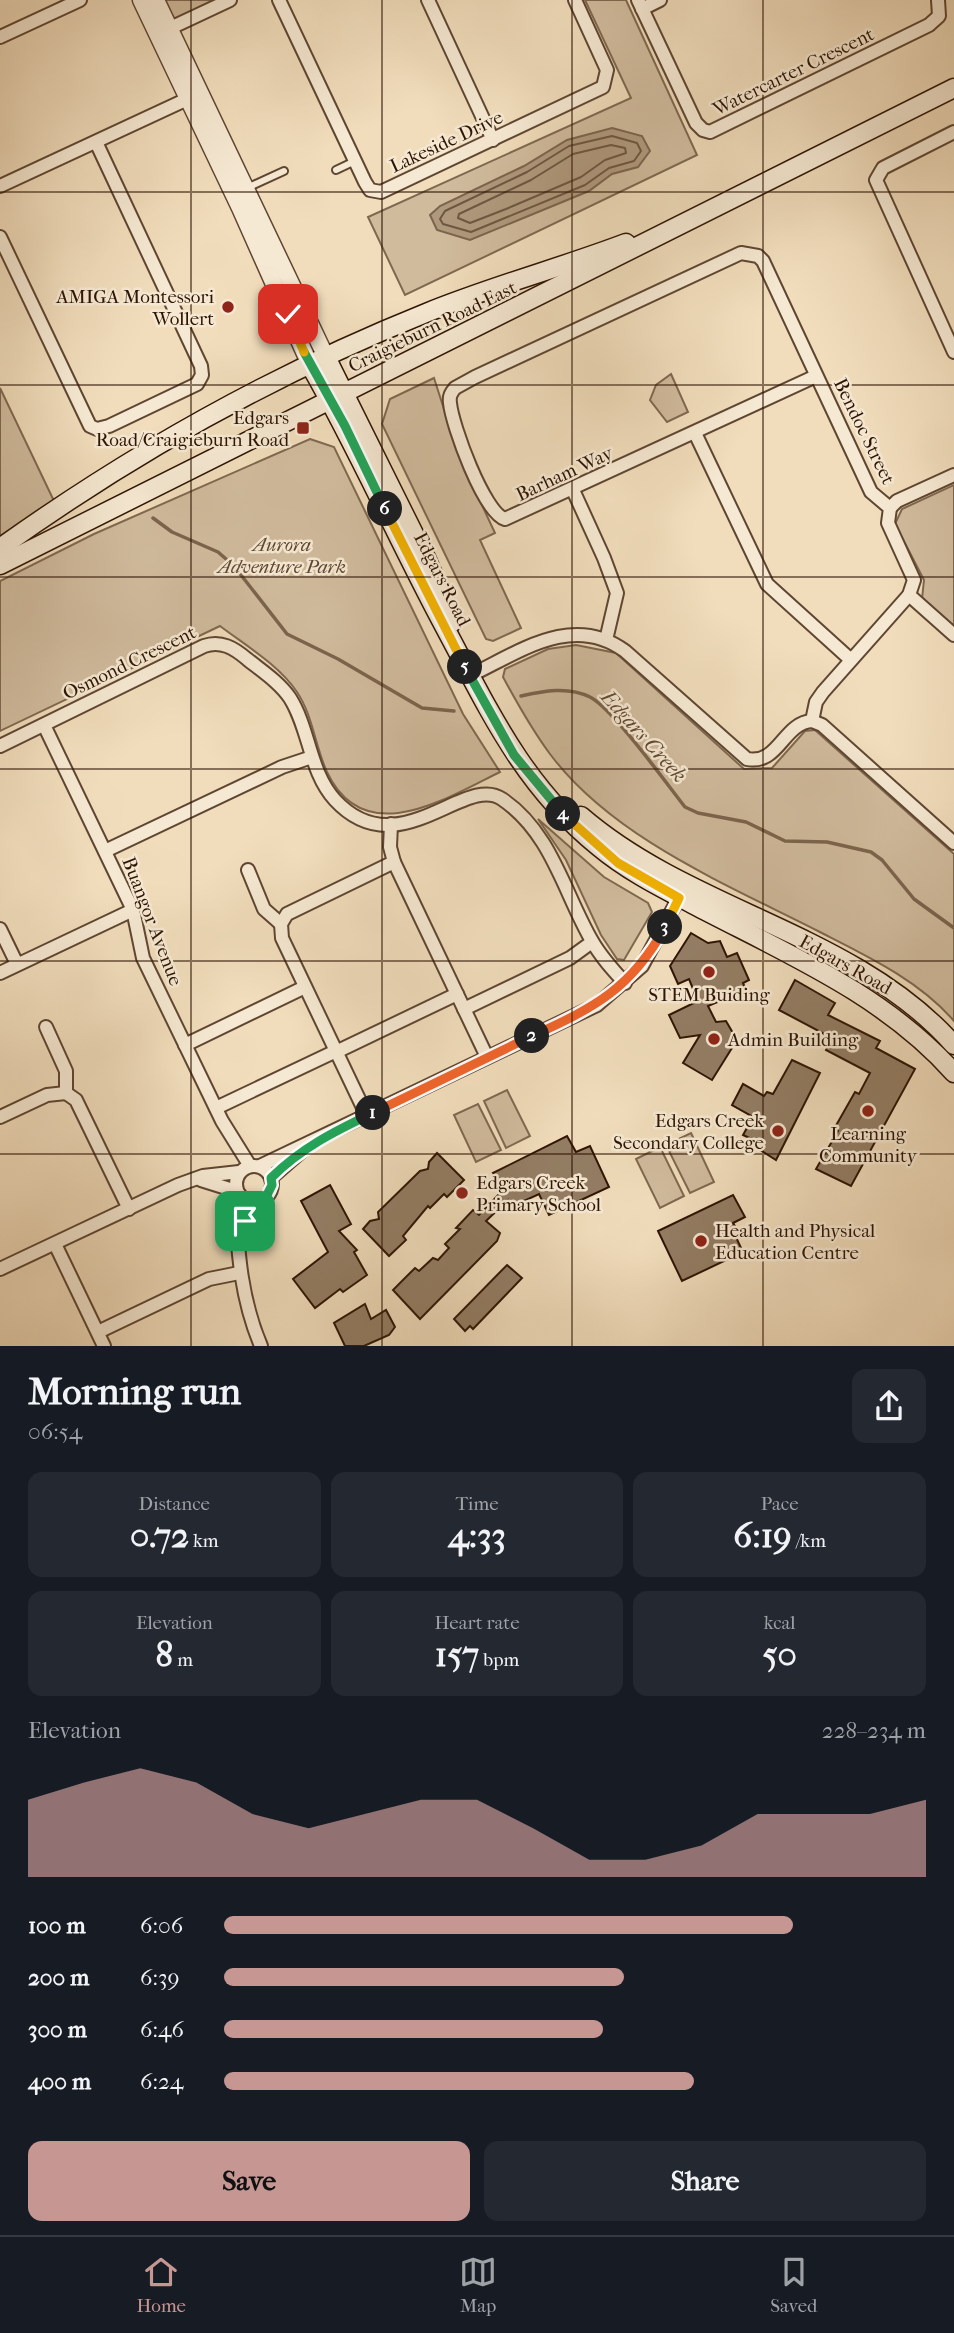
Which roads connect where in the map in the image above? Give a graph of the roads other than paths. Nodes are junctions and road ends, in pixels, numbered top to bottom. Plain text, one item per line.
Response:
1 (80, 0) edge
2 (141, 0) edge
3 (156, 0) edge
4 (230, 0) edge
5 (279, 0) edge
6 (428, 0) edge
7 (575, 0) edge
8 (660, 0) edge
9 (938, 0) edge
10 (640, 4) edge
11 (163, 31) junction
12 (0, 37) edge
13 (954, 88) edge
14 (193, 96) junction
15 (954, 132) edge
16 (494, 140) junction
17 (96, 142) junction
18 (355, 161) junction
19 (336, 170) dead end
20 (284, 171) dead end
21 (0, 186) edge
22 (245, 189) junction
23 (694, 217) junction
24 (0, 237) edge
25 (763, 261) joint
26 (953, 347) edge
27 (318, 361) junction
28 (816, 376) junction
29 (338, 396) junction
30 (695, 433) junction
31 (954, 475) edge
32 (573, 490) junction
33 (890, 508) junction
34 (0, 548) edge
35 (0, 565) edge
36 (908, 595) junction
37 (954, 635) edge
38 (606, 640) junction
39 (851, 660) junction
40 (472, 674) junction
41 (812, 721) junction
42 (44, 725) junction
43 (0, 746) edge
44 (312, 757) junction
45 (391, 824) junction
46 (954, 843) edge
47 (105, 851) junction
48 (394, 862) junction
49 (248, 870) dead end
50 (683, 890) junction
51 (132, 910) junction
52 (281, 924) junction
53 (0, 929) edge
54 (593, 942) junction
55 (17, 964) junction
56 (0, 973) edge
57 (625, 983) junction
58 (305, 987) junction
59 (457, 994) junction
60 (464, 1009) junction
61 (46, 1027) dead end
62 (185, 1045) junction
63 (954, 1045) edge
64 (336, 1051) junction
65 (488, 1058) junction
66 (954, 1073) edge
67 (66, 1093) junction
68 (216, 1108) junction
69 (367, 1116) junction
70 (0, 1117) edge
71 (316, 1140) junction
72 (250, 1168) junction
73 (271, 1178) junction
74 (190, 1180) junction
75 (237, 1193) junction
76 (254, 1203) junction
77 (129, 1209) junction
78 (239, 1242) junction
79 (55, 1244) junction
80 (0, 1269) edge
81 (239, 1273) junction
82 (98, 1332) junction
83 (104, 1346) edge
84 (261, 1346) edge

1 - 12 street
2 - 11 street, Edgars Road
3 - 11 street, Edgars Road
4 - 11 street
5 - 18 street, Lakeside Drive
6 - 16 street
7 - 16 street, Lakeside Drive
8 - 10 street
9 - 10 street, Watercarter Crescent
11 - 14 street, Edgars Road
13 - 23 main road, Craigieburn Road East
14 - 17 street
14 - 22 street, Edgars Road
14 - 27 street, Edgars Road
15 - 26 street
16 - 18 street, Lakeside Drive
17 - 21 street
17 - 24 street
18 - 19 lane
20 - 22 lane
22 - 27 street, Edgars Road
23 - 27 main road, Craigieburn Road East
23 - 29 main road, Craigieburn Road East
25 - 28 street, Bendoc Street
25 - 32 street, Barham Way
27 - 29 main road, Edgars Road
27 - 34 main road, Craigieburn Road East
28 - 30 street, Barham Way
28 - 33 street, Bendoc Street
29 - 35 main road, Craigieburn Road East
29 - 40 main road, Edgars Road
30 - 32 street, Barham Way
30 - 39 street
31 - 33 street
32 - 38 street
33 - 36 street, Bendoc Street
36 - 37 street
36 - 39 street
38 - 40 street
38 - 41 street
39 - 41 street
40 - 50 main road, Edgars Road
41 - 46 street
42 - 43 street, Osmond Crescent
42 - 44 street, Osmond Crescent
42 - 47 street, Buangor Avenue
44 - 45 street, Osmond Crescent
44 - 47 street
45 - 48 street
45 - 54 street, Osmond Crescent
47 - 51 street, Buangor Avenue
48 - 52 street
48 - 59 street
49 - 52 street
50 - 57 street
50 - 63 main road, Edgars Road
50 - 66 main road, Edgars Road
51 - 55 street
51 - 62 street, Buangor Avenue
52 - 58 street
53 - 55 street
54 - 57 street, Osmond Crescent
54 - 60 street
55 - 56 street
57 - 65 street
58 - 62 street
58 - 64 street
59 - 60 street
59 - 64 street
60 - 65 street
61 - 67 street
62 - 68 street, Buangor Avenue
64 - 68 street
64 - 69 street
65 - 69 street
67 - 70 street
67 - 77 street
68 - 72 street, Buangor Avenue
69 - 71 street
71 - 72 street
71 - 73 street
72 - 73 street
72 - 74 street
72 - 75 street
73 - 76 street
74 - 75 street
74 - 77 street
75 - 76 street
75 - 78 street
76 - 78 street
77 - 79 street
78 - 81 street
79 - 80 street
79 - 82 street
81 - 82 street
81 - 84 street
82 - 83 street

